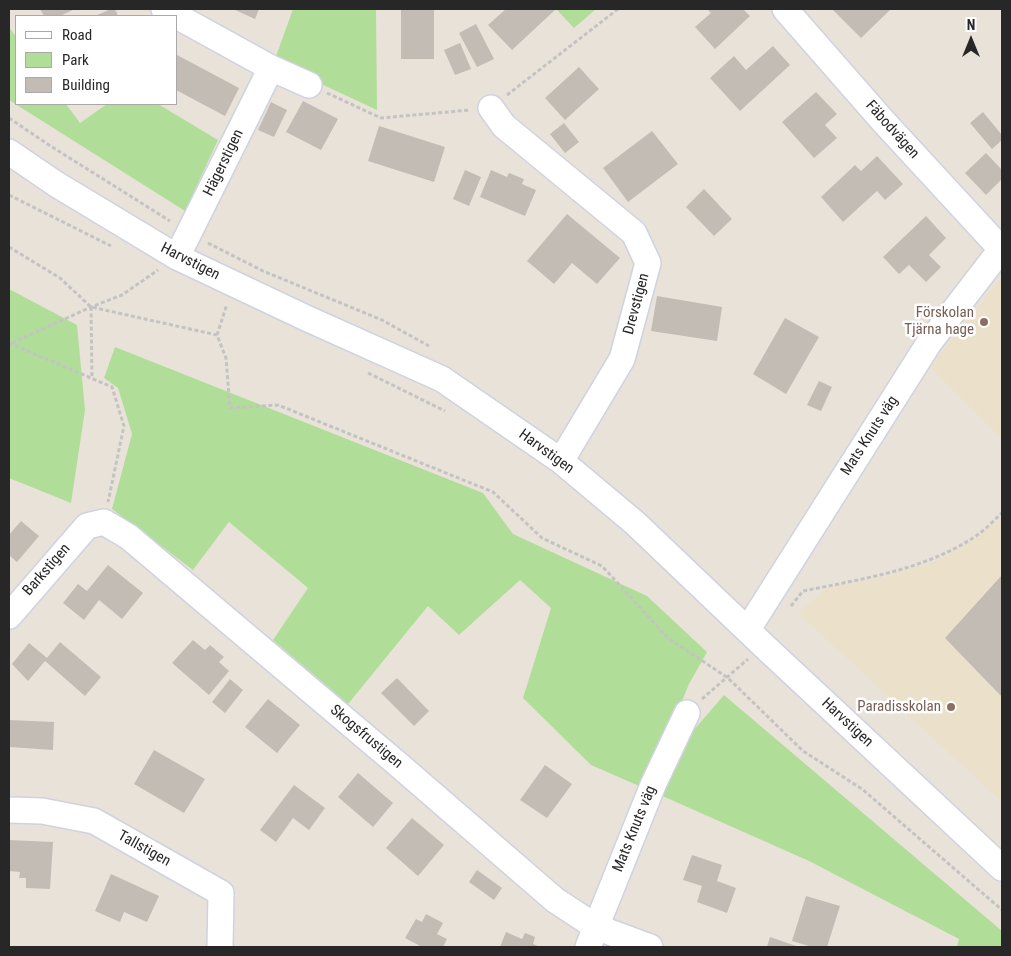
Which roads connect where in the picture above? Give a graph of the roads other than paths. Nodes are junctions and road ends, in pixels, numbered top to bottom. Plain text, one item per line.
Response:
1 (785, 9) edge
2 (178, 17) edge
3 (271, 68) junction
4 (308, 85) road end
5 (491, 108) road end
6 (9, 152) edge
7 (1002, 249) edge
8 (168, 263) junction
9 (561, 461) junction
10 (95, 524) joint
11 (9, 616) edge
12 (755, 637) junction
13 (687, 713) road end
14 (9, 810) edge
15 (1002, 868) edge
16 (592, 937) edge
17 (220, 947) edge
18 (650, 947) edge

1 - 7 street, Fäbodvägen
2 - 3 street
3 - 4 street
3 - 8 street, Hägerstigen
5 - 9 street, Drevstigen
6 - 8 street, Harvstigen
7 - 12 street, Mats Knuts väg
8 - 9 street, Harvstigen
9 - 12 street, Harvstigen
10 - 11 street, Barkstigen
10 - 16 street, Skogsfrustigen
12 - 15 street, Harvstigen
13 - 16 street, Mats Knuts väg
14 - 17 street, Tallstigen
16 - 18 street, Skogsfrustigen

